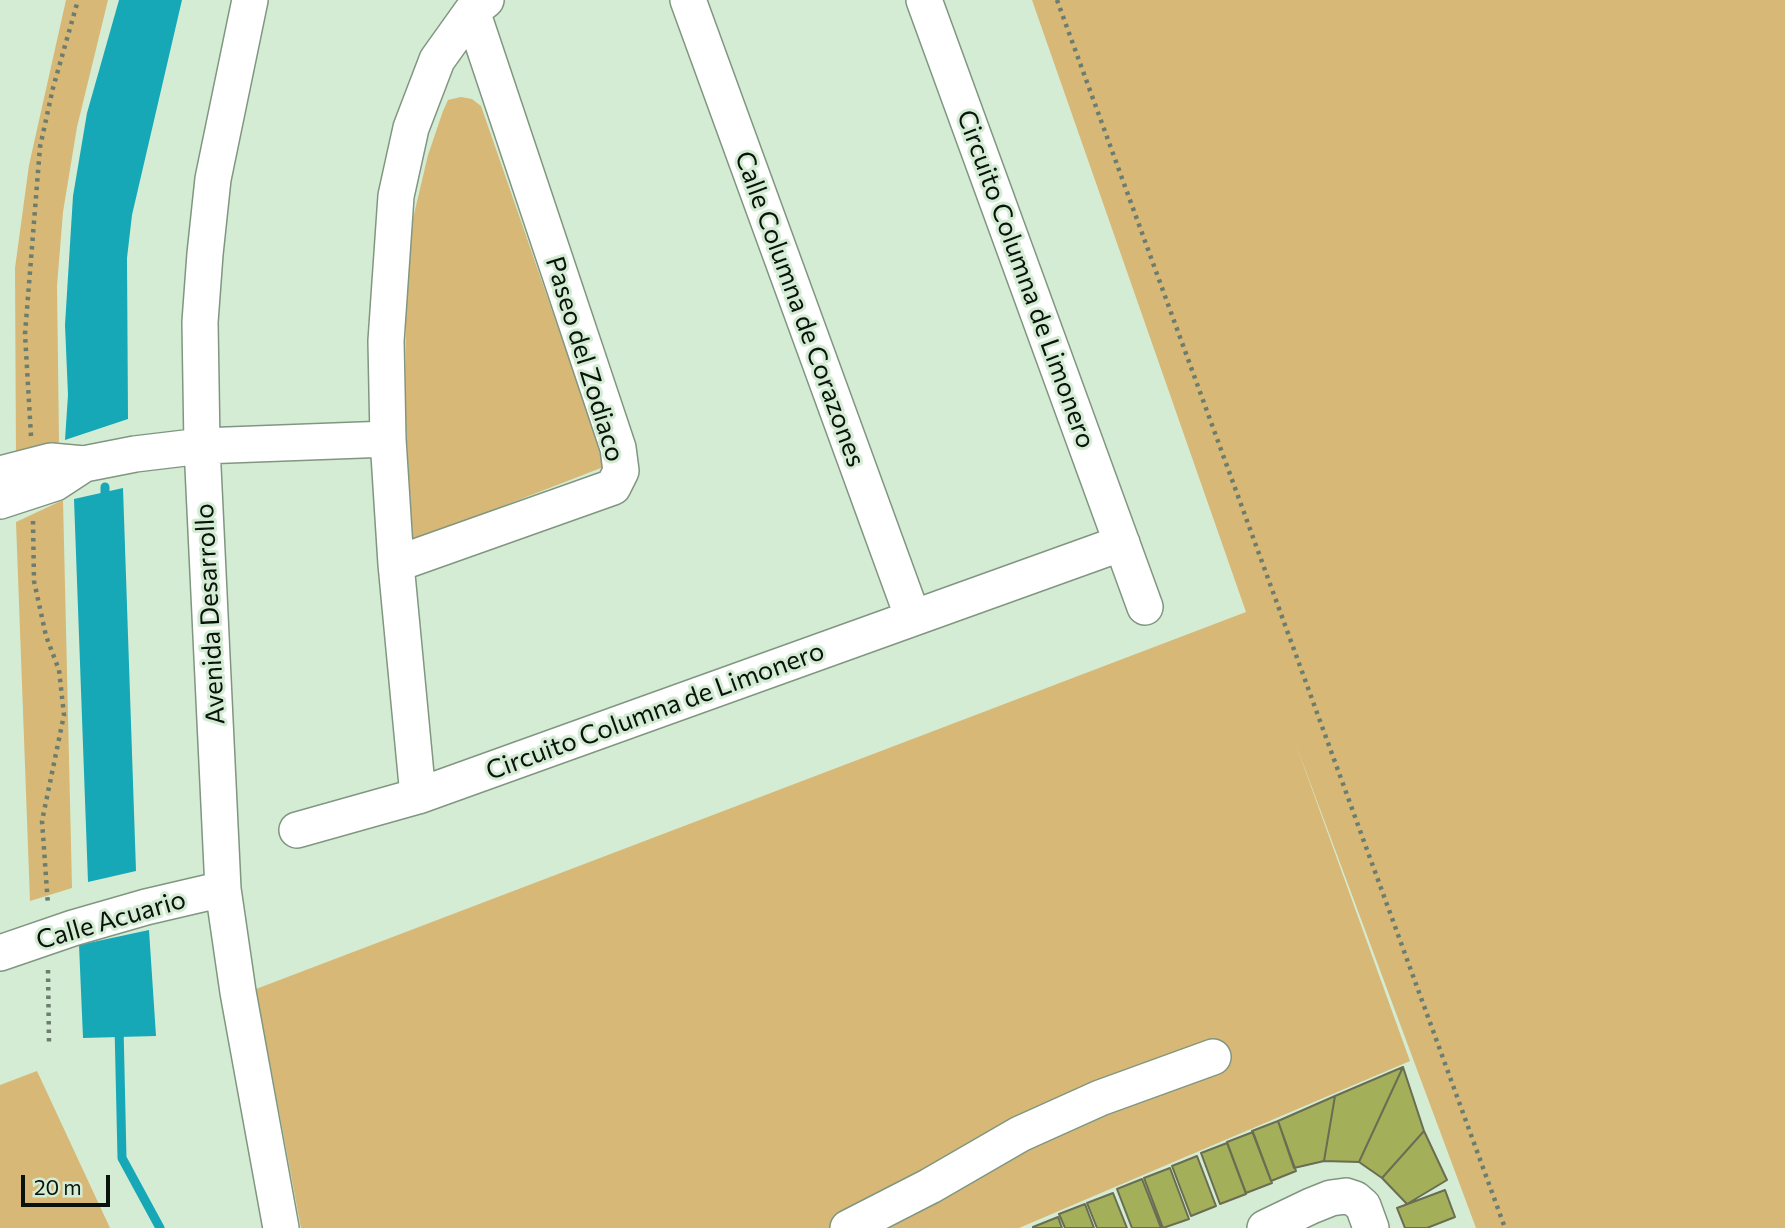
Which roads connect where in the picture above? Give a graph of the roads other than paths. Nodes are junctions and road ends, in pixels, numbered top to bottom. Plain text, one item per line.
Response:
1 (250, 0) edge
2 (688, 0) edge
3 (924, 0) edge
4 (479, 5) edge
5 (388, 439) junction
6 (202, 446) junction
7 (83, 464) junction
8 (0, 474) edge
9 (0, 501) edge
10 (1122, 543) junction
11 (396, 564) junction
12 (1145, 607) dead end
13 (913, 618) junction
14 (418, 796) junction
15 (297, 830) dead end
16 (223, 890) junction
17 (0, 953) edge
18 (1213, 1057) dead end
19 (281, 1228) edge
20 (848, 1228) edge
21 (1265, 1228) edge
22 (1371, 1228) edge

1 - 6 street, Avenida Desarrollo
2 - 13 street, Calle Columna de Corazones
3 - 10 street, Circuito Columna de Limonero
4 - 5 street
4 - 11 street, Paseo del Zodiaco
5 - 6 street
5 - 11 street
6 - 7 street
6 - 16 street, Avenida Desarrollo
7 - 8 street
7 - 9 street
10 - 12 street
10 - 13 street, Circuito Columna de Limonero
11 - 14 street
13 - 14 street, Circuito Columna de Limonero
14 - 15 street, Circuito Columna de Limonero
16 - 17 street, Calle Acuario
16 - 19 street, Avenida Desarrollo
18 - 20 street
21 - 22 street

